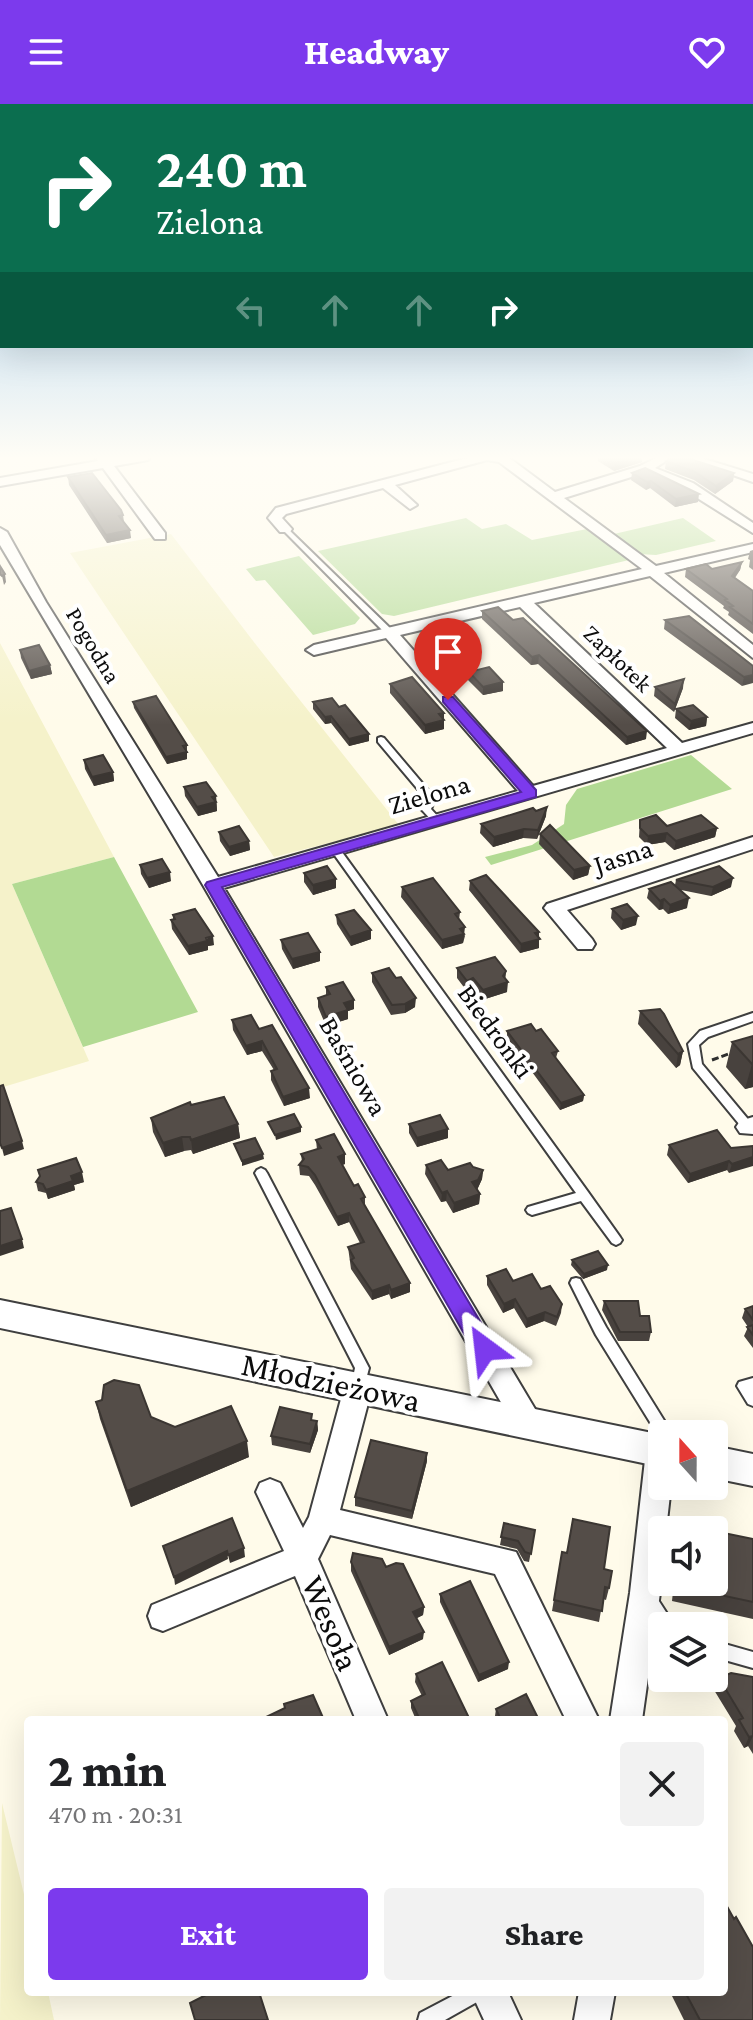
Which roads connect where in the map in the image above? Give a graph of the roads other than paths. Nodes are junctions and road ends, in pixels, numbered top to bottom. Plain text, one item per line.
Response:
1 (9, 546) edge
2 (303, 546) edge
3 (619, 546) edge
4 (753, 548) edge
5 (653, 571) junction
6 (524, 602) junction
7 (390, 633) junction
8 (314, 650) dead end
9 (753, 653) edge
10 (753, 728) edge
11 (381, 740) dead end
12 (124, 741) joint
13 (679, 750) junction
14 (530, 794) junction
15 (437, 821) junction
16 (753, 843) edge
17 (336, 850) junction
18 (213, 885) junction
19 (585, 944) dead end
20 (753, 1017) edge
21 (750, 1126) edge
22 (261, 1173) dead end
23 (584, 1195) junction
24 (532, 1210) dead end
25 (616, 1240) dead end
26 (576, 1283) dead end
27 (0, 1314) edge
28 (753, 1384) edge
29 (358, 1388) junction
30 (753, 1400) edge
31 (656, 1420) edge
32 (528, 1423) junction
33 (648, 1448) edge
34 (728, 1465) edge
35 (753, 1470) edge
36 (270, 1492) dead end
37 (662, 1500) edge
38 (323, 1520) junction
39 (303, 1558) junction
40 (645, 1593) junction
41 (658, 1612) edge
42 (163, 1616) dead end
43 (728, 1653) edge
44 (753, 1660) edge
45 (370, 1716) edge
46 (581, 1716) edge
47 (627, 1716) edge
48 (471, 1996) edge
49 (491, 1996) edge
50 (596, 1996) edge
51 (427, 2020) edge
52 (503, 2020) edge
53 (592, 2020) edge

1 - 12 street, Pogodna
2 - 7 lane
3 - 5 street
4 - 5 street
5 - 6 street
5 - 9 street
6 - 7 street
6 - 13 street, Zapłotek
7 - 8 street
7 - 14 street
10 - 13 street, Zielona
11 - 15 lane
12 - 18 street, Baśniowa
13 - 14 street, Zielona
14 - 15 street, Zielona
15 - 17 street, Zielona
16 - 19 street, Jasna
17 - 18 street, Zielona
17 - 23 lane, Biedronki
18 - 32 street, Baśniowa
20 - 21 lane
22 - 29 lane
23 - 24 lane
23 - 25 lane, Biedronki
26 - 31 lane
27 - 29 street, Młodzieżowa
28 - 30 lane
29 - 32 street, Młodzieżowa
29 - 38 street, Wesoła
32 - 33 street, Młodzieżowa
34 - 35 street
36 - 39 street
37 - 40 street
38 - 39 street, Wesoła
38 - 46 street
39 - 42 street
39 - 45 street, Wesoła
40 - 41 lane
40 - 47 street
43 - 44 lane
48 - 51 lane
49 - 52 street
50 - 53 street

